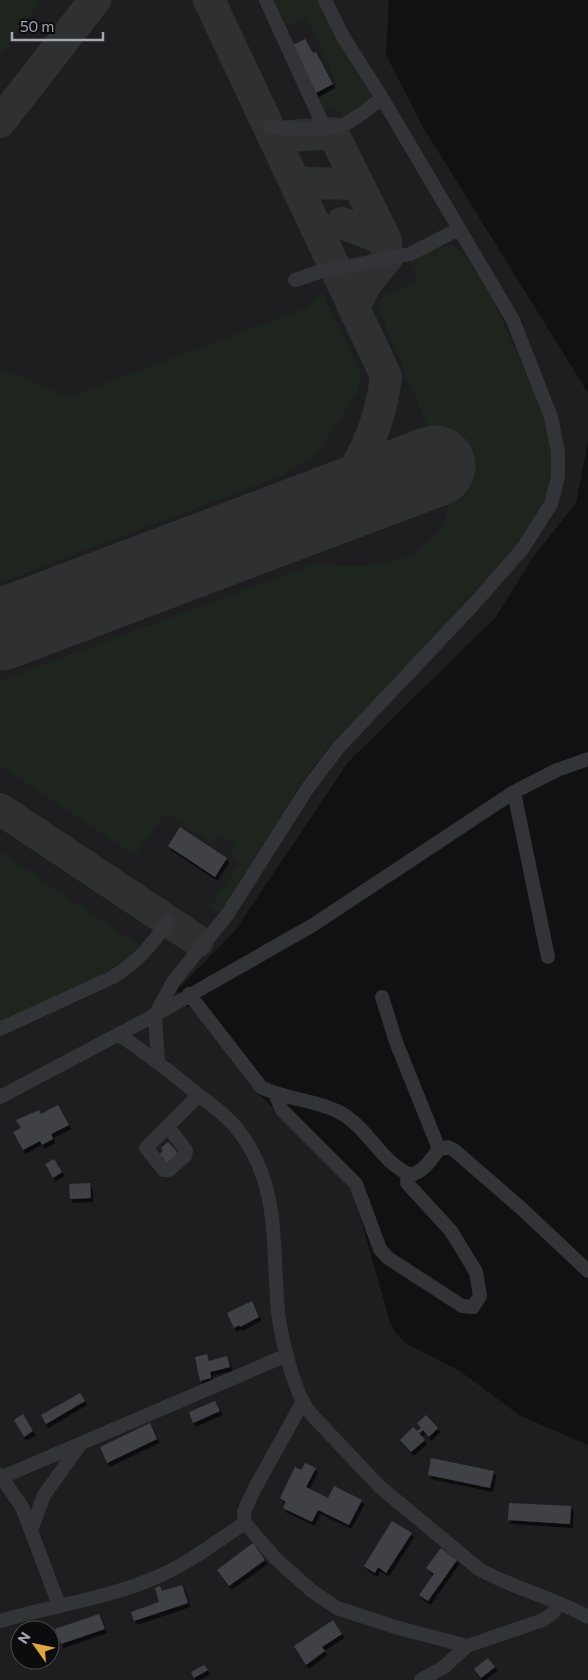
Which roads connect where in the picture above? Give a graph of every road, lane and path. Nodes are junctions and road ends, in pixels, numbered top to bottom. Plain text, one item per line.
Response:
1 (266, 0) edge
2 (325, 0) edge
3 (382, 98) junction
4 (269, 127) dead end
5 (324, 127) junction
6 (459, 229) junction
7 (294, 280) dead end
8 (588, 759) edge
9 (514, 792) junction
10 (169, 922) dead end
11 (548, 957) dead end
12 (189, 994) junction
13 (382, 998) dead end
14 (155, 1015) junction
15 (0, 1029) edge
16 (118, 1034) junction
17 (158, 1062) junction
18 (275, 1094) junction
19 (199, 1095) junction
20 (0, 1096) edge
21 (168, 1127) dead end
22 (439, 1149) junction
23 (408, 1174) junction
24 (588, 1271) edge
25 (286, 1356) junction
26 (302, 1403) junction
27 (82, 1443) junction
28 (1, 1477) edge
29 (245, 1523) junction
30 (31, 1530) junction
31 (559, 1603) junction
32 (59, 1605) junction
33 (588, 1617) edge
34 (0, 1621) edge
35 (467, 1646) junction
36 (428, 1678) edge

1 - 5 street
2 - 3 street
3 - 5 street
3 - 6 street
4 - 5 street
6 - 7 street
6 - 14 street
8 - 9 street
9 - 11 street
9 - 12 street
10 - 15 street
12 - 14 street
12 - 18 street
13 - 22 street
14 - 16 street
14 - 17 street
16 - 17 street
16 - 20 street
17 - 19 street
18 - 23 street
18 - 23 street
19 - 21 street
19 - 25 street
22 - 23 street
22 - 24 street
25 - 26 street
25 - 27 street
26 - 29 street
26 - 31 street
27 - 28 street
27 - 30 street
28 - 30 street
29 - 32 street
29 - 35 street
30 - 32 street
31 - 33 street
31 - 35 street
32 - 34 street
35 - 36 street

